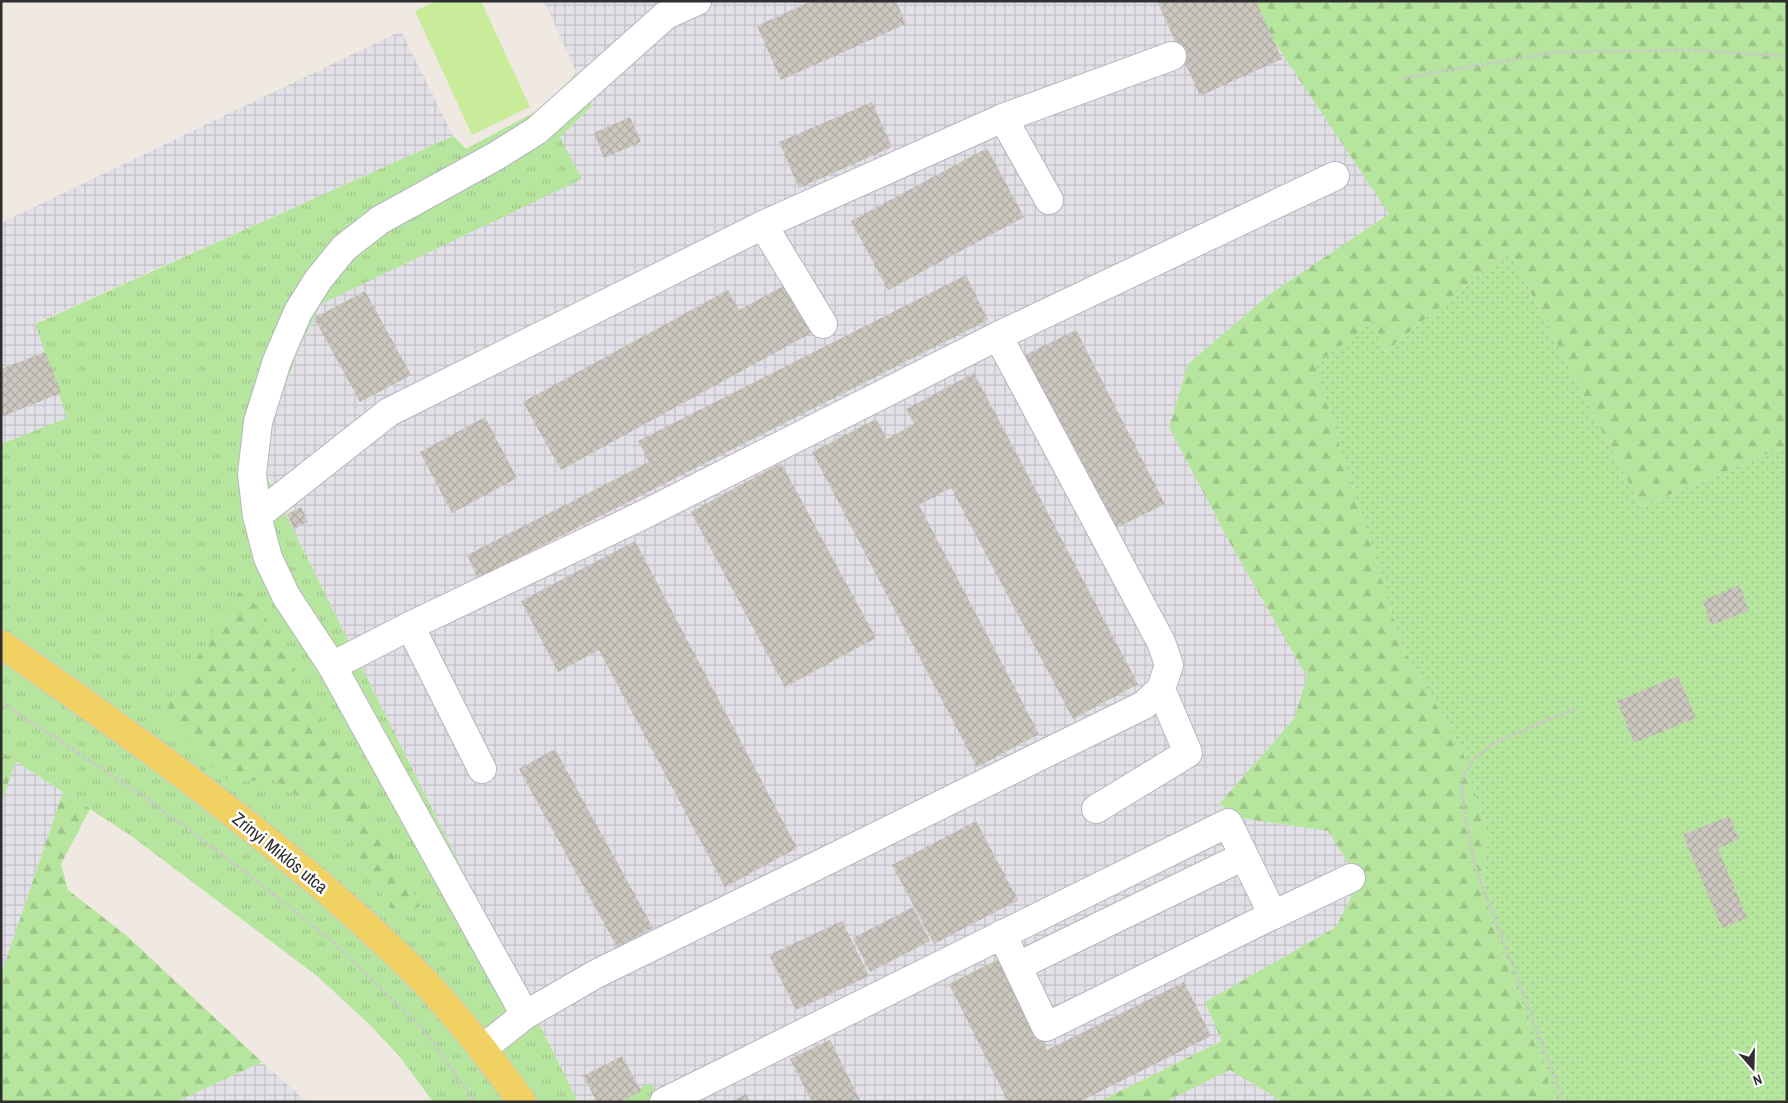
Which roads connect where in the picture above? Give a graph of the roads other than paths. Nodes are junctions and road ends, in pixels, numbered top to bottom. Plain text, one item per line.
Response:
1 (697, 1) edge
2 (1172, 56) dead end
3 (1003, 118) junction
4 (1335, 176) dead end
5 (1049, 200) dead end
6 (763, 225) junction
7 (823, 324) dead end
8 (998, 336) junction
9 (257, 516) junction
10 (410, 626) junction
11 (1, 644) edge
12 (332, 666) junction
13 (1161, 689) junction
14 (482, 769) dead end
15 (1096, 808) dead end
16 (1244, 856) junction
17 (1351, 878) dead end
18 (1273, 915) junction
19 (1002, 934) junction
20 (1018, 966) junction
21 (525, 1015) junction
22 (482, 1049) junction
23 (522, 1102) edge
24 (664, 1102) edge

1 - 9 lane
2 - 3 lane
3 - 5 lane
3 - 6 lane
4 - 8 lane
6 - 7 lane
6 - 9 lane
8 - 10 lane
8 - 13 lane
9 - 12 lane
10 - 12 lane
10 - 14 lane
11 - 22 main road, Zrínyi Miklós utca
12 - 21 lane
13 - 15 lane
13 - 21 lane
16 - 18 lane
16 - 19 lane
16 - 20 lane
17 - 18 lane
18 - 20 lane
19 - 20 lane
19 - 24 lane
21 - 22 lane
22 - 23 main road, Zrínyi Miklós utca

